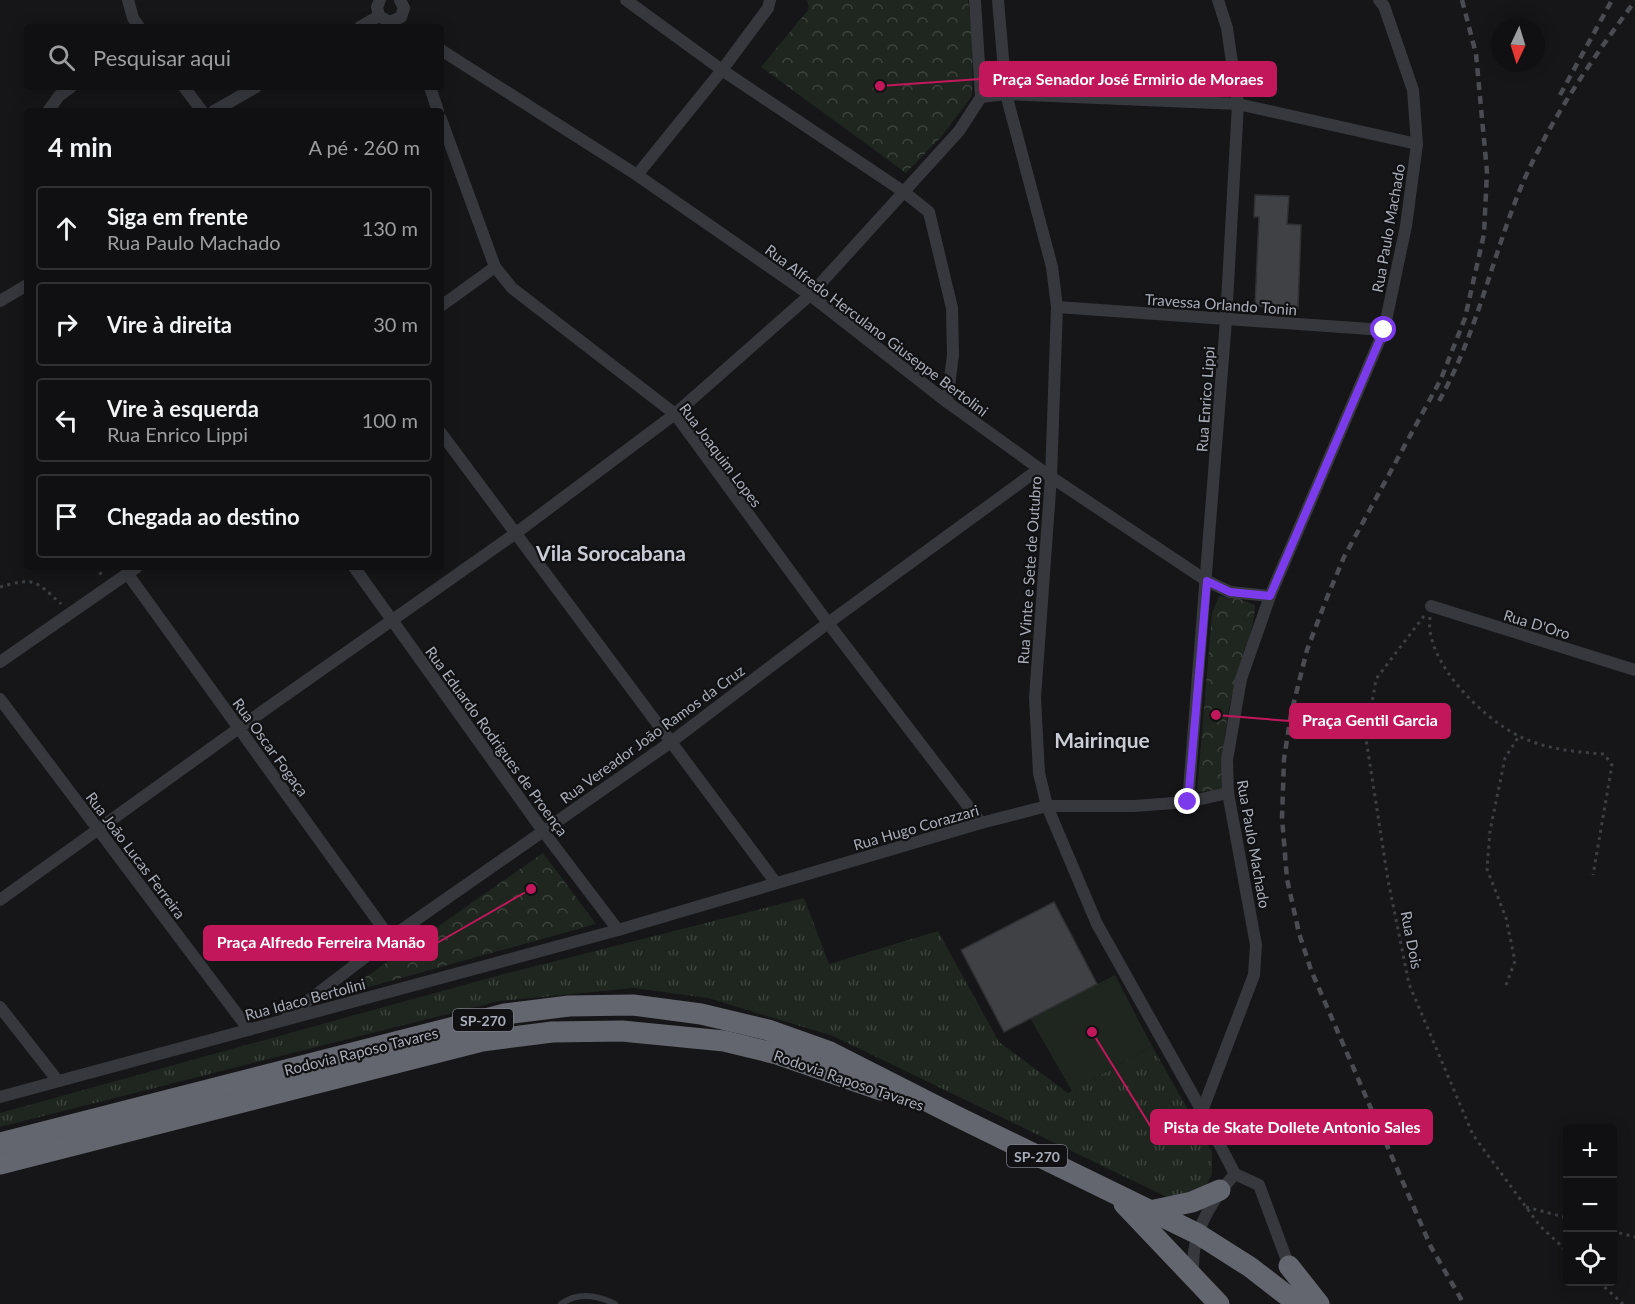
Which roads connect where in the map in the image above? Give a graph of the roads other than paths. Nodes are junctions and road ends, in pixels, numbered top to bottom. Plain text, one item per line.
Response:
1 (128, 0) edge
2 (380, 0) edge
3 (400, 0) edge
4 (626, 0) edge
5 (770, 0) edge
6 (975, 0) edge
7 (998, 0) edge
8 (1218, 0) edge
9 (1379, 0) edge
10 (379, 16) junction
11 (136, 23) edge
12 (402, 23) edge
13 (365, 24) edge
14 (444, 52) edge
15 (722, 70) junction
16 (67, 90) edge
17 (186, 90) edge
18 (251, 90) edge
19 (431, 90) edge
20 (1006, 94) junction
21 (981, 98) junction
22 (1238, 104) junction
23 (50, 108) edge
24 (200, 108) edge
25 (219, 108) edge
26 (437, 108) edge
27 (444, 127) edge
28 (1417, 144) junction
29 (637, 175) junction
30 (904, 192) junction
31 (495, 267) junction
32 (24, 287) edge
33 (810, 295) junction
34 (0, 301) edge
35 (444, 304) edge
36 (1057, 307) junction
37 (1226, 320) junction
38 (1384, 330) junction
39 (947, 402) junction
40 (675, 414) junction
41 (444, 437) edge
42 (1039, 468) junction
43 (1051, 477) junction
44 (516, 533) junction
45 (132, 570) edge
46 (356, 570) edge
47 (1207, 581) junction
48 (1270, 596) junction
49 (1431, 606) road end
50 (393, 621) junction
51 (828, 623) junction
52 (0, 662) edge
53 (1635, 670) edge
54 (0, 699) edge
55 (239, 728) junction
56 (671, 742) junction
57 (1228, 793) junction
58 (1188, 802) junction
59 (1047, 806) junction
60 (981, 823) junction
61 (99, 831) junction
62 (543, 831) junction
63 (776, 883) junction
64 (0, 900) edge
65 (618, 930) junction
66 (390, 938) junction
67 (0, 1007) edge
68 (281, 1021) junction
69 (249, 1030) junction
70 (57, 1081) junction
71 (0, 1097) edge
72 (1202, 1111) junction
73 (958, 1117) junction
74 (0, 1143) edge
75 (0, 1164) edge
76 (1234, 1174) junction
77 (1220, 1190) junction
78 (1115, 1195) junction
79 (1150, 1211) junction
80 (1198, 1234) junction
81 (1289, 1266) junction
82 (1193, 1278) junction
83 (1287, 1300) edge
84 (561, 1304) edge
85 (615, 1304) edge
86 (1219, 1304) edge
87 (1319, 1304) edge

1 - 11 street
2 - 10 street
3 - 12 street
4 - 15 street
5 - 15 street
6 - 21 street
7 - 20 street, Rua Vinte e Sete de Outubro
8 - 22 street, Rua Enrico Lippi
9 - 28 street, Rua Paulo Machado
10 - 12 street
10 - 13 street
14 - 29 street, Rua Alfredo Herculano Giuseppe Bertolini
15 - 29 street
15 - 30 street
16 - 23 street
17 - 24 street
18 - 25 street
19 - 26 street
20 - 21 street
20 - 22 street
20 - 36 street, Rua Vinte e Sete de Outubro
21 - 30 street
22 - 28 street
22 - 37 street, Rua Enrico Lippi
27 - 31 street, Rua Joaquim Lopes
28 - 38 street, Rua Paulo Machado
29 - 33 street, Rua Alfredo Herculano Giuseppe Bertolini
30 - 33 street
30 - 39 street
31 - 35 street
31 - 40 street, Rua Joaquim Lopes
32 - 34 street
33 - 39 street, Rua Alfredo Herculano Giuseppe Bertolini
33 - 40 street
36 - 37 street, Travessa Orlando Tonin
36 - 43 street, Rua Vinte e Sete de Outubro
37 - 38 street, Travessa Orlando Tonin
37 - 47 street, Rua Enrico Lippi
38 - 48 street, Rua Paulo Machado
39 - 42 street, Rua Alfredo Herculano Giuseppe Bertolini
40 - 44 street
40 - 51 street, Rua Joaquim Lopes
41 - 44 street
42 - 43 street, Rua Alfredo Herculano Giuseppe Bertolini
42 - 51 street, Rua Vereador João Ramos da Cruz
43 - 47 street, Rua Alfredo Herculano Giuseppe Bertolini
43 - 59 street, Rua Vinte e Sete de Outubro
44 - 50 street
44 - 56 street
45 - 52 street
45 - 55 street, Rua Oscar Fogaça
46 - 50 street, Rua Eduardo Rodrigues de Proença
47 - 48 street, Rua Alfredo Herculano Giuseppe Bertolini
47 - 58 street, Rua Enrico Lippi
48 - 57 street, Rua Paulo Machado
49 - 53 street, Rua D'Oro
50 - 55 street
50 - 62 street, Rua Eduardo Rodrigues de Proença
51 - 56 street, Rua Vereador João Ramos da Cruz
51 - 60 street, Rua Joaquim Lopes
54 - 61 street, Rua João Lucas Ferreira
55 - 61 street
55 - 66 street, Rua Oscar Fogaça
56 - 62 street, Rua Vereador João Ramos da Cruz
56 - 63 street
57 - 58 street, Rua Hugo Corazzari
57 - 72 street, Rua Paulo Machado
58 - 59 street, Rua Hugo Corazzari
59 - 60 street, Rua Hugo Corazzari
59 - 72 street, Rua Vinte e Sete de Outubro
60 - 63 street, Rua Hugo Corazzari
61 - 64 street
61 - 69 street, Rua João Lucas Ferreira
62 - 65 street, Rua Eduardo Rodrigues de Proença
62 - 66 street, Rua Vereador João Ramos da Cruz
63 - 65 street, Rua Hugo Corazzari
65 - 68 street, Rua Idaco Bertolini
66 - 68 street, Rua Vereador João Ramos da Cruz
67 - 70 street
68 - 69 street, Rua Idaco Bertolini
69 - 70 street, Rua Idaco Bertolini
70 - 71 street, Rua Idaco Bertolini
72 - 76 street, Rua Vinte e Sete de Outubro
73 - 74 highway, Rodovia Raposo Tavares / SP-270
73 - 75 highway, Rodovia Raposo Tavares / SP-270
73 - 78 highway, Rodovia Raposo Tavares / SP-270
76 - 77 street
76 - 81 street
77 - 79 highway
77 - 80 street
78 - 79 highway, Rodovia Raposo Tavares / SP-270
78 - 82 highway
79 - 80 highway, Rodovia Raposo Tavares / SP-270
80 - 82 street
80 - 83 highway, Rodovia Raposo Tavares / SP-270
81 - 83 street
81 - 87 highway
82 - 86 highway
84 - 85 lane

